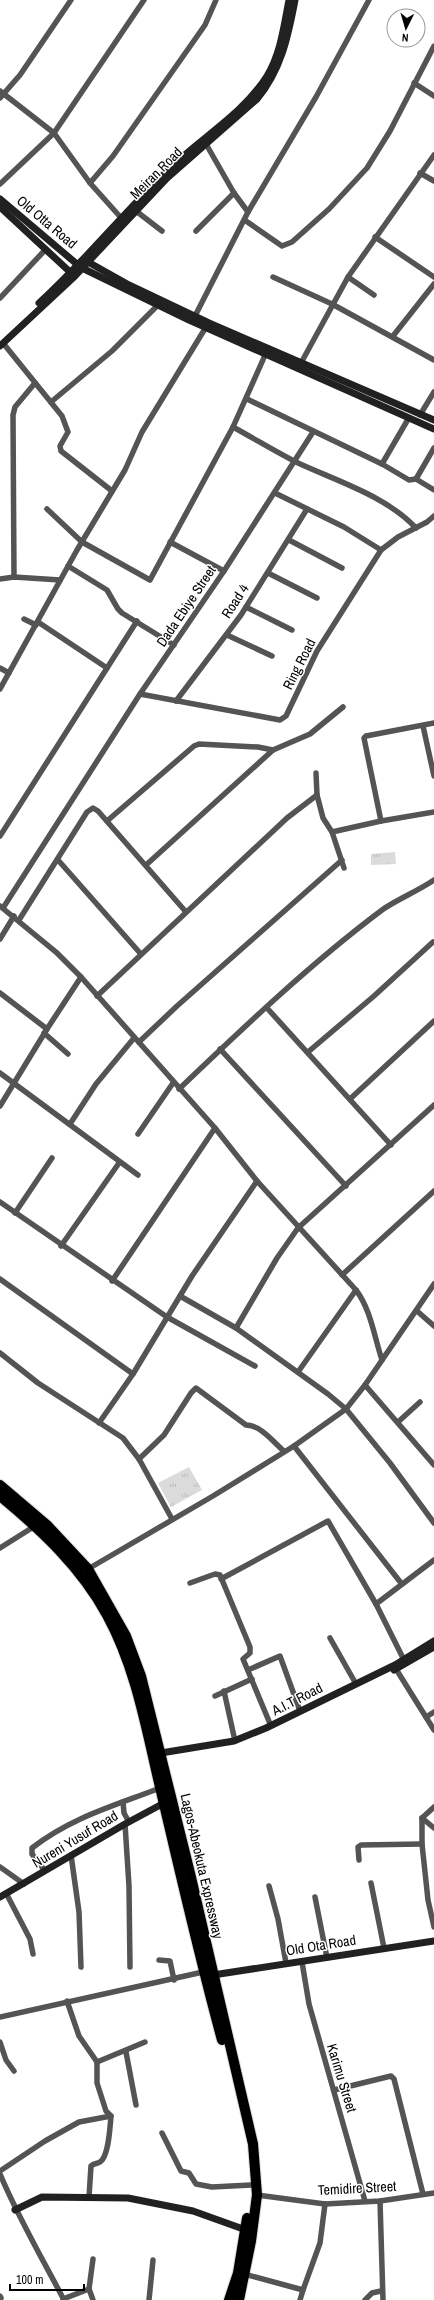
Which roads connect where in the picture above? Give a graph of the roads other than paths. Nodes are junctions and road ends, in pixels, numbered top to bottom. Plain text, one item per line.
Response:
1 (71, 0) edge
2 (144, 0) edge
3 (216, 0) edge
4 (289, 0) edge
5 (295, 0) edge
6 (369, 0) edge
7 (434, 46) edge
8 (414, 83) junction
9 (1, 95) edge
10 (434, 96) edge
11 (54, 133) junction
12 (206, 144) junction
13 (434, 155) edge
14 (420, 173) junction
15 (434, 181) edge
16 (90, 183) junction
17 (0, 184) edge
18 (234, 193) junction
19 (0, 199) edge
20 (0, 207) edge
21 (136, 211) junction
22 (248, 212) junction
23 (123, 220) junction
24 (246, 221) junction
25 (162, 231) dead end
26 (196, 231) dead end
27 (375, 238) junction
28 (46, 249) junction
29 (88, 262) junction
30 (80, 266) junction
31 (70, 272) junction
32 (272, 277) dead end
33 (348, 277) junction
34 (434, 277) edge
35 (434, 284) edge
36 (374, 295) dead end
37 (0, 298) edge
38 (332, 304) junction
39 (158, 305) junction
40 (196, 316) junction
41 (206, 327) junction
42 (393, 336) junction
43 (1, 343) edge
44 (266, 353) junction
45 (434, 360) edge
46 (301, 363) junction
47 (35, 383) junction
48 (434, 392) edge
49 (247, 399) junction
50 (51, 402) junction
51 (420, 415) junction
52 (434, 420) edge
53 (406, 421) dead end
54 (233, 427) junction
55 (434, 429) edge
56 (313, 432) junction
57 (434, 448) edge
58 (296, 462) junction
59 (382, 464) junction
60 (416, 479) junction
61 (434, 490) edge
62 (112, 491) junction
63 (275, 493) junction
64 (47, 508) dead end
65 (307, 509) junction
66 (434, 516) edge
67 (416, 528) junction
68 (289, 540) junction
69 (82, 542) junction
70 (170, 542) junction
71 (381, 550) junction
72 (68, 566) junction
73 (342, 568) dead end
74 (224, 571) junction
75 (268, 573) junction
76 (14, 577) junction
77 (0, 579) edge
78 (60, 580) junction
79 (317, 598) dead end
80 (246, 607) junction
81 (24, 619) dead end
82 (137, 622) junction
83 (37, 623) junction
84 (292, 630) dead end
85 (227, 635) junction
86 (174, 645) junction
87 (272, 656) dead end
88 (0, 668) edge
89 (107, 668) junction
90 (9, 672) junction
91 (0, 689) edge
92 (140, 694) junction
93 (176, 701) junction
94 (344, 707) dead end
95 (434, 723) edge
96 (423, 726) junction
97 (273, 750) junction
98 (316, 774) dead end
99 (434, 776) edge
100 (317, 795) junction
101 (434, 812) edge
102 (107, 821) junction
103 (381, 821) junction
104 (332, 832) junction
105 (0, 836) edge
106 (58, 860) junction
107 (342, 860) junction
108 (146, 865) junction
109 (344, 868) dead end
110 (434, 880) edge
111 (2, 907) edge
112 (186, 912) junction
113 (17, 918) junction
114 (0, 939) edge
115 (433, 942) dead end
116 (140, 953) junction
117 (81, 977) junction
118 (0, 993) edge
119 (97, 996) junction
120 (267, 1008) junction
121 (434, 1021) edge
122 (46, 1031) junction
123 (134, 1038) junction
124 (139, 1042) junction
125 (220, 1049) junction
126 (308, 1052) junction
127 (68, 1054) dead end
128 (0, 1073) edge
129 (173, 1083) junction
130 (14, 1084) junction
131 (179, 1089) junction
132 (350, 1099) junction
133 (434, 1105) edge
134 (0, 1106) edge
135 (70, 1124) junction
136 (215, 1128) junction
137 (138, 1134) dead end
138 (390, 1146) junction
139 (52, 1158) dead end
140 (119, 1162) junction
141 (138, 1175) dead end
142 (257, 1181) junction
143 (346, 1186) junction
144 (434, 1191) edge
145 (0, 1202) edge
146 (15, 1212) junction
147 (298, 1228) junction
148 (61, 1246) junction
149 (342, 1275) junction
150 (0, 1279) edge
151 (112, 1281) junction
152 (434, 1284) edge
153 (356, 1290) junction
154 (180, 1296) junction
155 (416, 1311) junction
156 (167, 1317) junction
157 (434, 1326) edge
158 (236, 1328) junction
159 (0, 1353) edge
160 (382, 1360) junction
161 (255, 1366) dead end
162 (298, 1372) junction
163 (133, 1374) junction
164 (365, 1385) junction
165 (420, 1402) dead end
166 (346, 1409) junction
167 (398, 1422) junction
168 (99, 1423) junction
169 (294, 1446) junction
170 (284, 1451) junction
171 (139, 1459) junction
172 (434, 1465) edge
173 (0, 1485) edge
174 (0, 1496) edge
175 (172, 1519) junction
176 (434, 1523) edge
177 (35, 1526) junction
178 (0, 1548) edge
179 (434, 1560) edge
180 (88, 1569) junction
181 (222, 1579) junction
182 (190, 1583) dead end
183 (401, 1583) junction
184 (376, 1604) junction
185 (330, 1638) dead end
186 (434, 1641) edge
187 (434, 1647) edge
188 (403, 1658) junction
189 (396, 1669) junction
190 (248, 1670) junction
191 (375, 1677) junction
192 (252, 1679) junction
193 (356, 1684) junction
194 (224, 1691) junction
195 (215, 1696) dead end
196 (300, 1712) junction
197 (434, 1712) edge
198 (426, 1717) junction
199 (271, 1726) junction
200 (434, 1730) edge
201 (234, 1740) junction
202 (161, 1756) junction
203 (160, 1788) junction
204 (123, 1802) junction
205 (164, 1803) junction
206 (434, 1808) edge
207 (422, 1818) junction
208 (127, 1823) junction
209 (434, 1828) edge
210 (422, 1844) junction
211 (71, 1855) junction
212 (359, 1860) dead end
213 (0, 1867) edge
214 (45, 1871) junction
215 (371, 1883) dead end
216 (24, 1884) junction
217 (269, 1886) dead end
218 (3, 1895) edge
219 (315, 1897) dead end
220 (434, 1927) edge
221 (434, 1941) edge
222 (384, 1948) junction
223 (33, 1954) dead end
224 (327, 1958) junction
225 (159, 1960) dead end
226 (302, 1962) junction
227 (286, 1963) junction
228 (81, 1967) dead end
229 (130, 1967) dead end
230 (208, 1974) junction
231 (174, 1980) junction
232 (67, 2001) junction
233 (0, 2017) edge
234 (0, 2042) edge
235 (145, 2042) dead end
236 (126, 2052) junction
237 (97, 2062) junction
238 (14, 2071) dead end
239 (334, 2090) junction
240 (136, 2105) dead end
241 (111, 2116) junction
242 (162, 2133) dead end
243 (0, 2172) edge
244 (250, 2185) junction
245 (434, 2193) edge
246 (423, 2194) junction
247 (256, 2195) junction
248 (89, 2197) junction
249 (365, 2201) junction
250 (380, 2201) junction
251 (325, 2204) junction
252 (15, 2210) junction
253 (246, 2230) junction
254 (92, 2259) dead end
255 (153, 2260) dead end
256 (244, 2274) junction
257 (89, 2289) junction
258 (303, 2290) junction
259 (381, 2291) junction
260 (63, 2300) edge
261 (92, 2300) edge
262 (149, 2300) edge
263 (230, 2300) edge
264 (239, 2300) edge
265 (300, 2300) edge
266 (365, 2300) edge
267 (383, 2300) edge

1 - 9 street
2 - 11 street
3 - 16 street
4 - 23 street, Meiran Road
5 - 12 street, Meiran Road
6 - 22 street
7 - 8 street
8 - 10 street
8 - 24 street
9 - 11 street
11 - 16 street
11 - 17 street
12 - 18 street
12 - 21 street, Meiran Road
13 - 14 street
14 - 15 street
14 - 27 street
16 - 23 street
18 - 22 street
18 - 26 street
19 - 30 street, Old Otta Road
20 - 28 street, Old Otta Road
21 - 23 street, Meiran Road
21 - 25 street
22 - 24 street
23 - 29 street, Meiran Road
23 - 30 street, Meiran Road
24 - 40 street
27 - 33 street
27 - 34 street
28 - 31 street, Old Otta Road
28 - 37 street
29 - 30 street, Meiran Road
29 - 40 street
30 - 31 street, Meiran Road
30 - 39 street, Old Otta Road
30 - 43 street, Meiran Road
31 - 43 street, Meiran Road
32 - 38 street
33 - 36 street
33 - 38 street
35 - 42 street
38 - 42 street
38 - 46 street
39 - 41 street, Old Otta Road
39 - 50 street
40 - 46 street
41 - 44 street, Old Otta Road
41 - 62 street
42 - 45 street
43 - 47 street
44 - 49 street
44 - 55 street, Old Otta Road
46 - 51 street
47 - 50 street
47 - 76 street
48 - 51 street
49 - 54 street
49 - 56 street
50 - 62 street
51 - 52 street
53 - 59 street
54 - 58 street
54 - 70 street
56 - 58 street, Dada Ebiye Street
56 - 59 street
57 - 60 street
58 - 63 street, Dada Ebiye Street
58 - 67 street
59 - 60 street
60 - 61 street
62 - 69 street
63 - 65 street
63 - 74 street, Dada Ebiye Street
64 - 69 street
65 - 68 street, Road 4
65 - 71 street
66 - 67 street, Ring Road
67 - 71 street, Ring Road
68 - 73 street
68 - 75 street, Road 4
69 - 70 street
69 - 72 street
70 - 74 street
71 - 93 street, Ring Road
72 - 78 street
72 - 82 street
74 - 86 street, Dada Ebiye Street
75 - 79 street
75 - 80 street, Road 4
76 - 77 street
76 - 78 street
78 - 83 street
80 - 84 street
80 - 85 street, Road 4
81 - 83 street
82 - 86 street
82 - 89 street
83 - 89 street
83 - 90 street
85 - 87 street
85 - 93 street, Road 4
86 - 92 street, Dada Ebiye Street
88 - 90 street
89 - 105 street
90 - 91 street
92 - 93 street, Ring Road
92 - 111 street, Dada Ebiye Street
94 - 97 street
95 - 96 street
96 - 99 street
96 - 103 street
97 - 102 street
97 - 108 street
98 - 100 street
100 - 104 street
100 - 112 street
101 - 103 street
102 - 106 street
102 - 108 street
103 - 104 street
104 - 107 street
106 - 113 street
106 - 116 street
107 - 109 street
107 - 124 street
108 - 112 street
110 - 120 street
111 - 113 street
112 - 116 street
113 - 114 street
113 - 117 street
115 - 126 street
116 - 119 street
117 - 119 street
117 - 122 street
118 - 122 street
119 - 123 street
120 - 125 street
120 - 126 street
121 - 132 street
122 - 127 street
122 - 130 street
123 - 124 street
123 - 135 street
124 - 129 street
125 - 131 street
125 - 143 street
126 - 132 street
128 - 130 street
129 - 131 street
129 - 137 street
130 - 134 street
130 - 135 street
131 - 136 street
132 - 138 street
133 - 138 street
135 - 140 street
136 - 142 street
136 - 151 street
138 - 143 street
139 - 146 street
140 - 141 street
140 - 148 street
142 - 147 street
142 - 154 street
143 - 147 street
144 - 149 street
145 - 146 street
146 - 148 street
147 - 149 street
147 - 158 street
148 - 151 street
149 - 153 street
150 - 163 street
151 - 156 street
152 - 155 street
153 - 160 street
153 - 162 street
154 - 156 street
154 - 158 street
155 - 157 street
155 - 160 street
156 - 161 street
156 - 163 street
158 - 162 street
159 - 168 street
160 - 164 street
162 - 166 street
163 - 168 street
164 - 166 street
164 - 167 street
165 - 167 street
166 - 169 street
166 - 176 street
167 - 172 street
168 - 171 street
169 - 170 street
169 - 183 street
170 - 171 street
170 - 175 street
171 - 175 street
173 - 180 highway, Lagos-Abeokuta Expressway
174 - 177 highway, Lagos-Abeokuta Expressway
175 - 180 street
177 - 178 street
177 - 203 highway, Lagos-Abeokuta Expressway
179 - 183 street
180 - 202 highway, Lagos-Abeokuta Expressway
181 - 182 street
181 - 184 street
181 - 190 street
183 - 184 street
184 - 188 street
185 - 193 street
186 - 188 street, A.I.T Road
187 - 189 street, A.I.T Road
188 - 191 street, A.I.T Road
189 - 191 street, A.I.T Road
189 - 198 street
190 - 192 street
190 - 196 street
191 - 193 street, A.I.T Road
191 - 202 street, A.I.T Road
192 - 194 street
192 - 199 street
193 - 196 street, A.I.T Road
194 - 195 street
194 - 201 street
196 - 199 street, A.I.T Road
197 - 198 street
198 - 200 street
199 - 201 street, A.I.T Road
201 - 202 street, A.I.T Road
202 - 230 highway, Lagos-Abeokuta Expressway
203 - 204 street
203 - 205 highway, Lagos-Abeokuta Expressway
204 - 208 street
204 - 214 street
205 - 208 street, Nureni Yusuf Road
205 - 230 highway, Lagos-Abeokuta Expressway
206 - 207 street
207 - 209 street
207 - 210 street
208 - 211 street, Nureni Yusuf Road
208 - 229 street
210 - 212 street
210 - 220 street
211 - 214 street, Nureni Yusuf Road
211 - 228 street
213 - 216 street
214 - 216 street, Nureni Yusuf Road
215 - 222 street
216 - 218 street, Nureni Yusuf Road
217 - 227 street
218 - 223 street
219 - 224 street
221 - 222 street, Old Ota Road
222 - 224 street, Old Ota Road
224 - 226 street, Old Ota Road
225 - 231 street
226 - 227 street, Old Ota Road
226 - 239 street, Karimu Street
227 - 230 street, Old Ota Road
230 - 231 street
230 - 244 highway, Lagos-Abeokuta Expressway
230 - 247 highway, Lagos-Abeokuta Expressway
231 - 232 street
232 - 233 street
232 - 237 street
234 - 238 street
235 - 236 street
236 - 237 street
236 - 240 street
237 - 241 street
239 - 246 street
239 - 249 street, Karimu Street
241 - 243 street
241 - 248 street
242 - 244 street
243 - 252 street
244 - 253 highway, Lagos-Abeokuta Expressway
245 - 246 street, Temidire Street
246 - 250 street, Temidire Street
247 - 251 street, Temidire Street
247 - 256 highway, Lagos-Abeokuta Expressway
248 - 252 street
248 - 253 street
249 - 250 street, Temidire Street
249 - 251 street, Temidire Street
250 - 259 street
251 - 258 street
252 - 260 street
253 - 263 highway, Lagos-Abeokuta Expressway
254 - 257 street
255 - 262 street
256 - 258 street
256 - 264 highway, Lagos-Abeokuta Expressway
257 - 260 street
257 - 261 street
258 - 265 street
259 - 266 street
259 - 267 street

